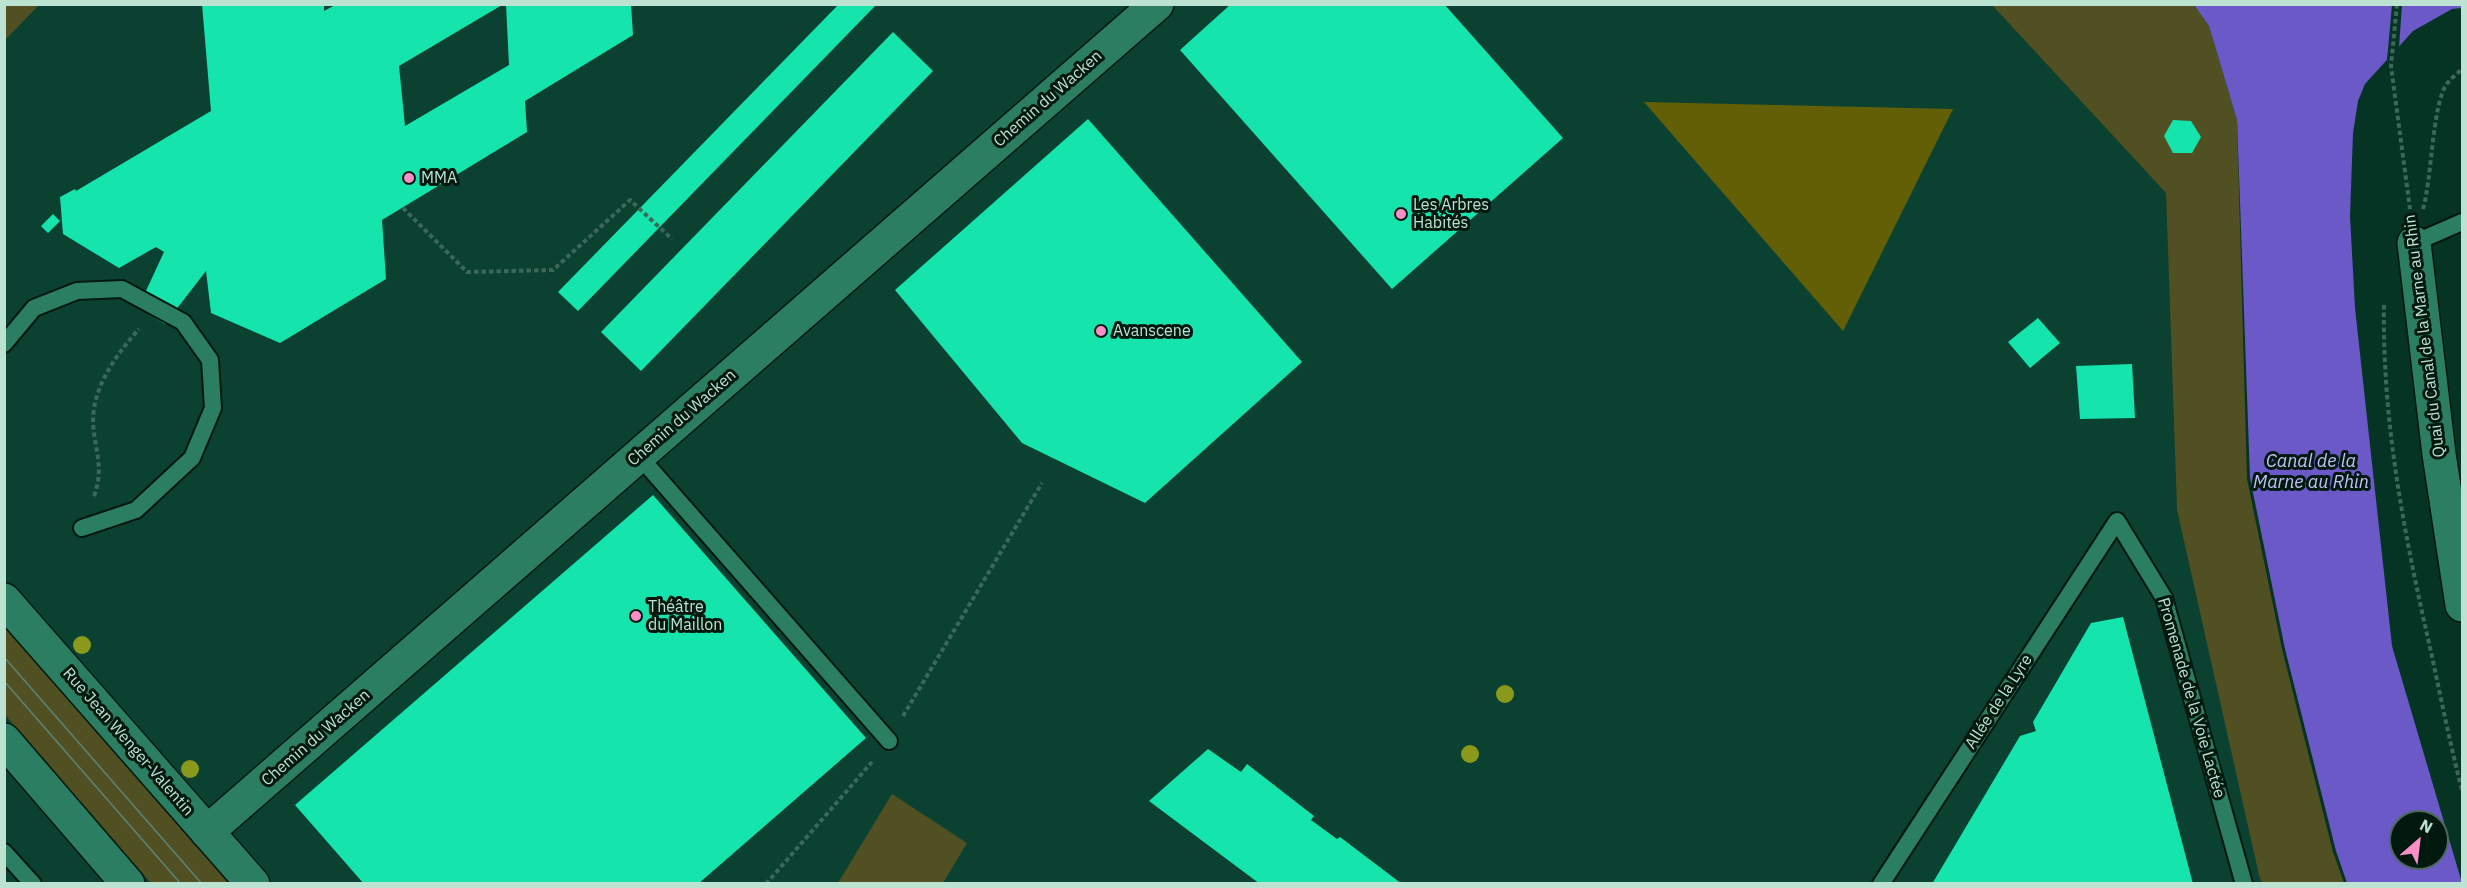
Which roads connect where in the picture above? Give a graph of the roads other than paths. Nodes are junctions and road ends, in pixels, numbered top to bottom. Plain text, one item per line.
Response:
1 (1157, 4) edge
2 (2463, 222) edge
3 (2414, 243) joint
4 (4, 344) edge
5 (639, 456) junction
6 (2117, 521) joint
7 (82, 528) road end
8 (4, 600) edge
9 (2463, 605) edge
10 (4, 740) edge
11 (889, 741) road end
12 (207, 832) junction
13 (4, 852) edge
14 (33, 884) edge
15 (128, 884) edge
16 (253, 884) edge
17 (1881, 884) edge
18 (2244, 884) edge

1 - 5 street, Chemin du Wacken
2 - 3 lane
3 - 9 street, Quai du Canal de la Marne au Rhin
4 - 7 lane
5 - 11 lane
5 - 12 street, Chemin du Wacken
6 - 17 lane, Allée de la Lyre
6 - 18 lane, Promenade de la Voie Lactée
8 - 12 street, Rue Jean Wenger-Valentin
10 - 15 street
12 - 16 street, Rue Jean Wenger-Valentin
13 - 14 lane

